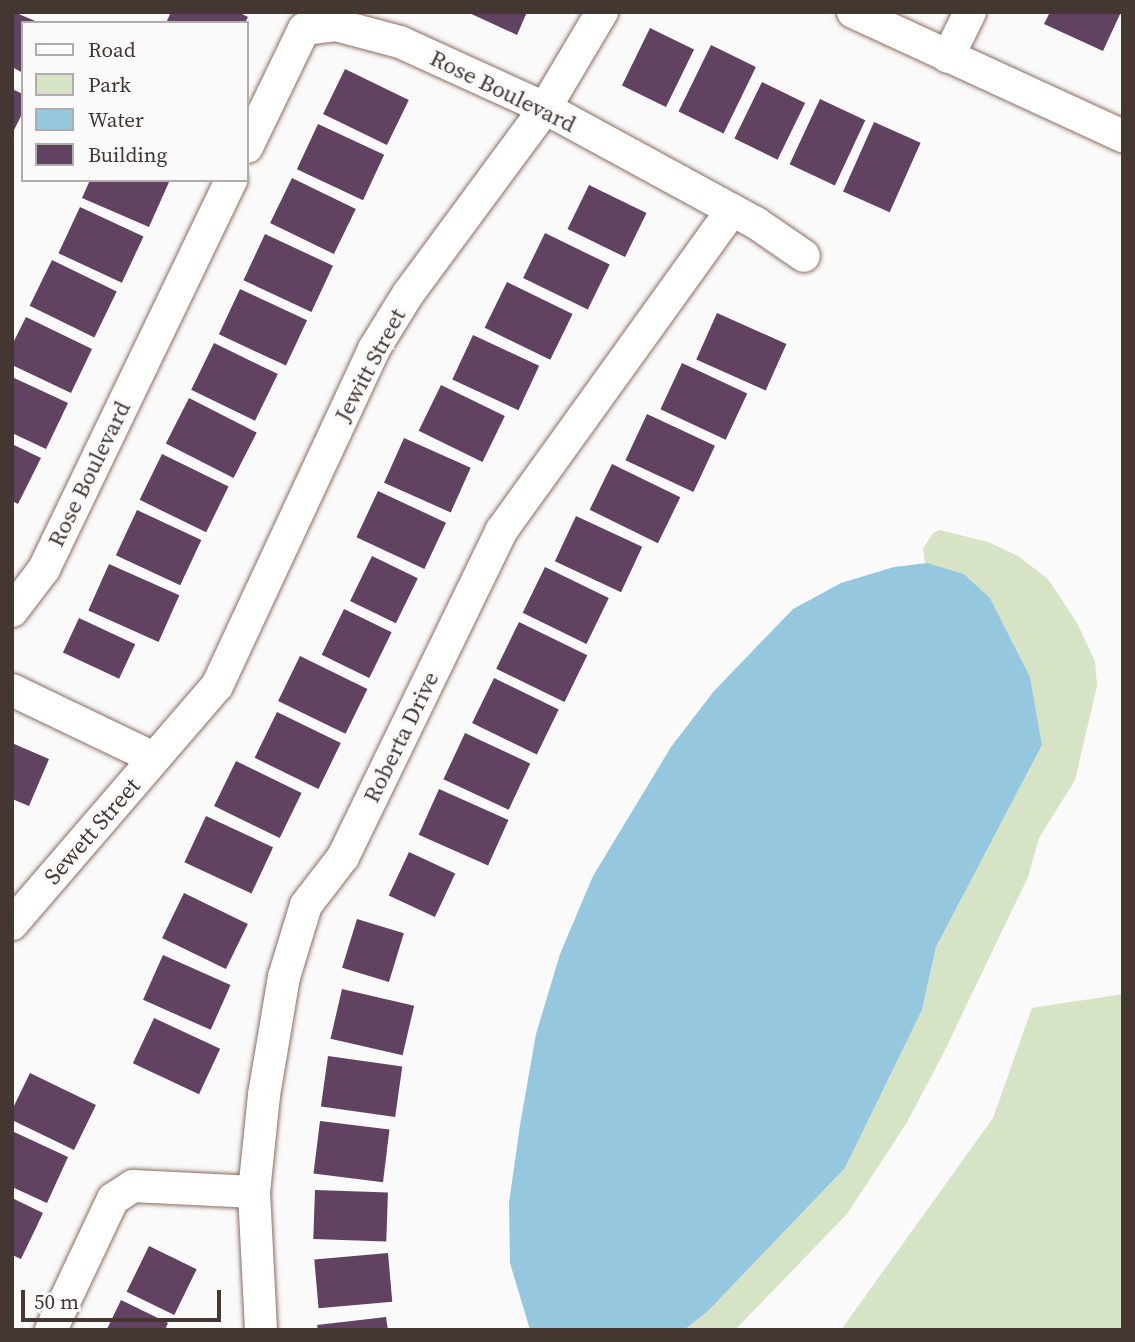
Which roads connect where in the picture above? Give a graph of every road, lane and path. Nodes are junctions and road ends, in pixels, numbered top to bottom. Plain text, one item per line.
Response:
1 (602, 12) edge
2 (853, 12) edge
3 (970, 12) edge
4 (948, 57) junction
5 (545, 108) junction
6 (1123, 136) edge
7 (248, 145) edge
8 (230, 182) edge
9 (732, 210) junction
10 (804, 256) dead end
11 (12, 611) edge
12 (12, 690) edge
13 (163, 747) junction
14 (12, 925) edge
15 (254, 1192) junction
16 (51, 1330) edge
17 (261, 1330) edge

1 - 5 street, Jewitt Street
2 - 4 street
3 - 4 street
4 - 6 street
5 - 7 street, Rose Boulevard
5 - 9 street, Rose Boulevard
5 - 13 street, Jewitt Street
8 - 11 street, Rose Boulevard
9 - 10 street, Rose Boulevard
9 - 15 street, Roberta Drive
12 - 13 street
13 - 14 street, Sewett Street
15 - 16 street
15 - 17 street, Roberta Drive

